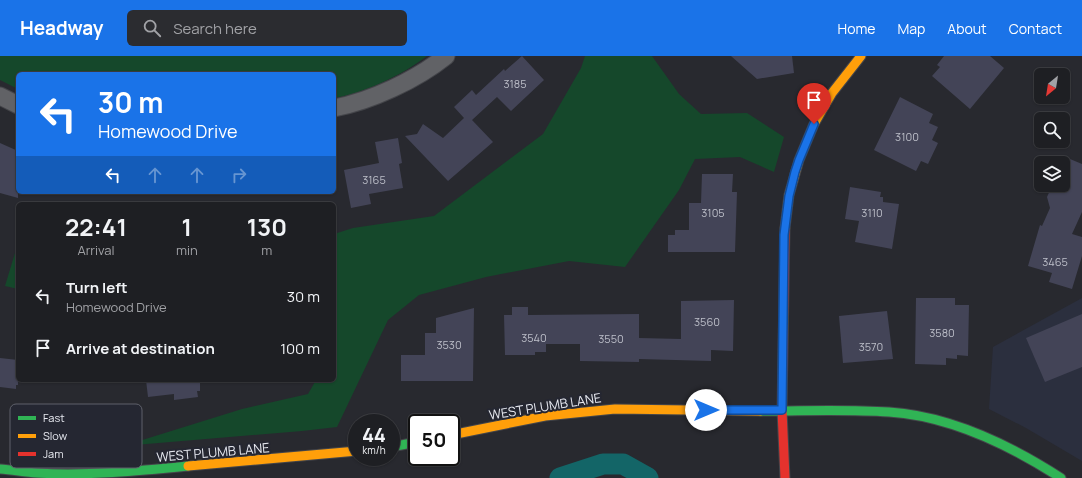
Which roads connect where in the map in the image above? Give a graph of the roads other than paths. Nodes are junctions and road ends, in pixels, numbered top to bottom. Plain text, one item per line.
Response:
1 (446, 56) edge
2 (861, 56) edge
3 (0, 96) edge
4 (16, 104) edge
5 (336, 107) edge
6 (782, 410) junction
7 (460, 433) edge
8 (348, 452) edge
9 (0, 469) edge
10 (785, 478) edge
11 (1061, 478) edge

1 - 5 street
2 - 6 main road
3 - 4 street
6 - 7 main road, WEST PLUMB LANE
6 - 10 main road
6 - 11 main road, WEST PLUMB LANE
8 - 9 main road, WEST PLUMB LANE

